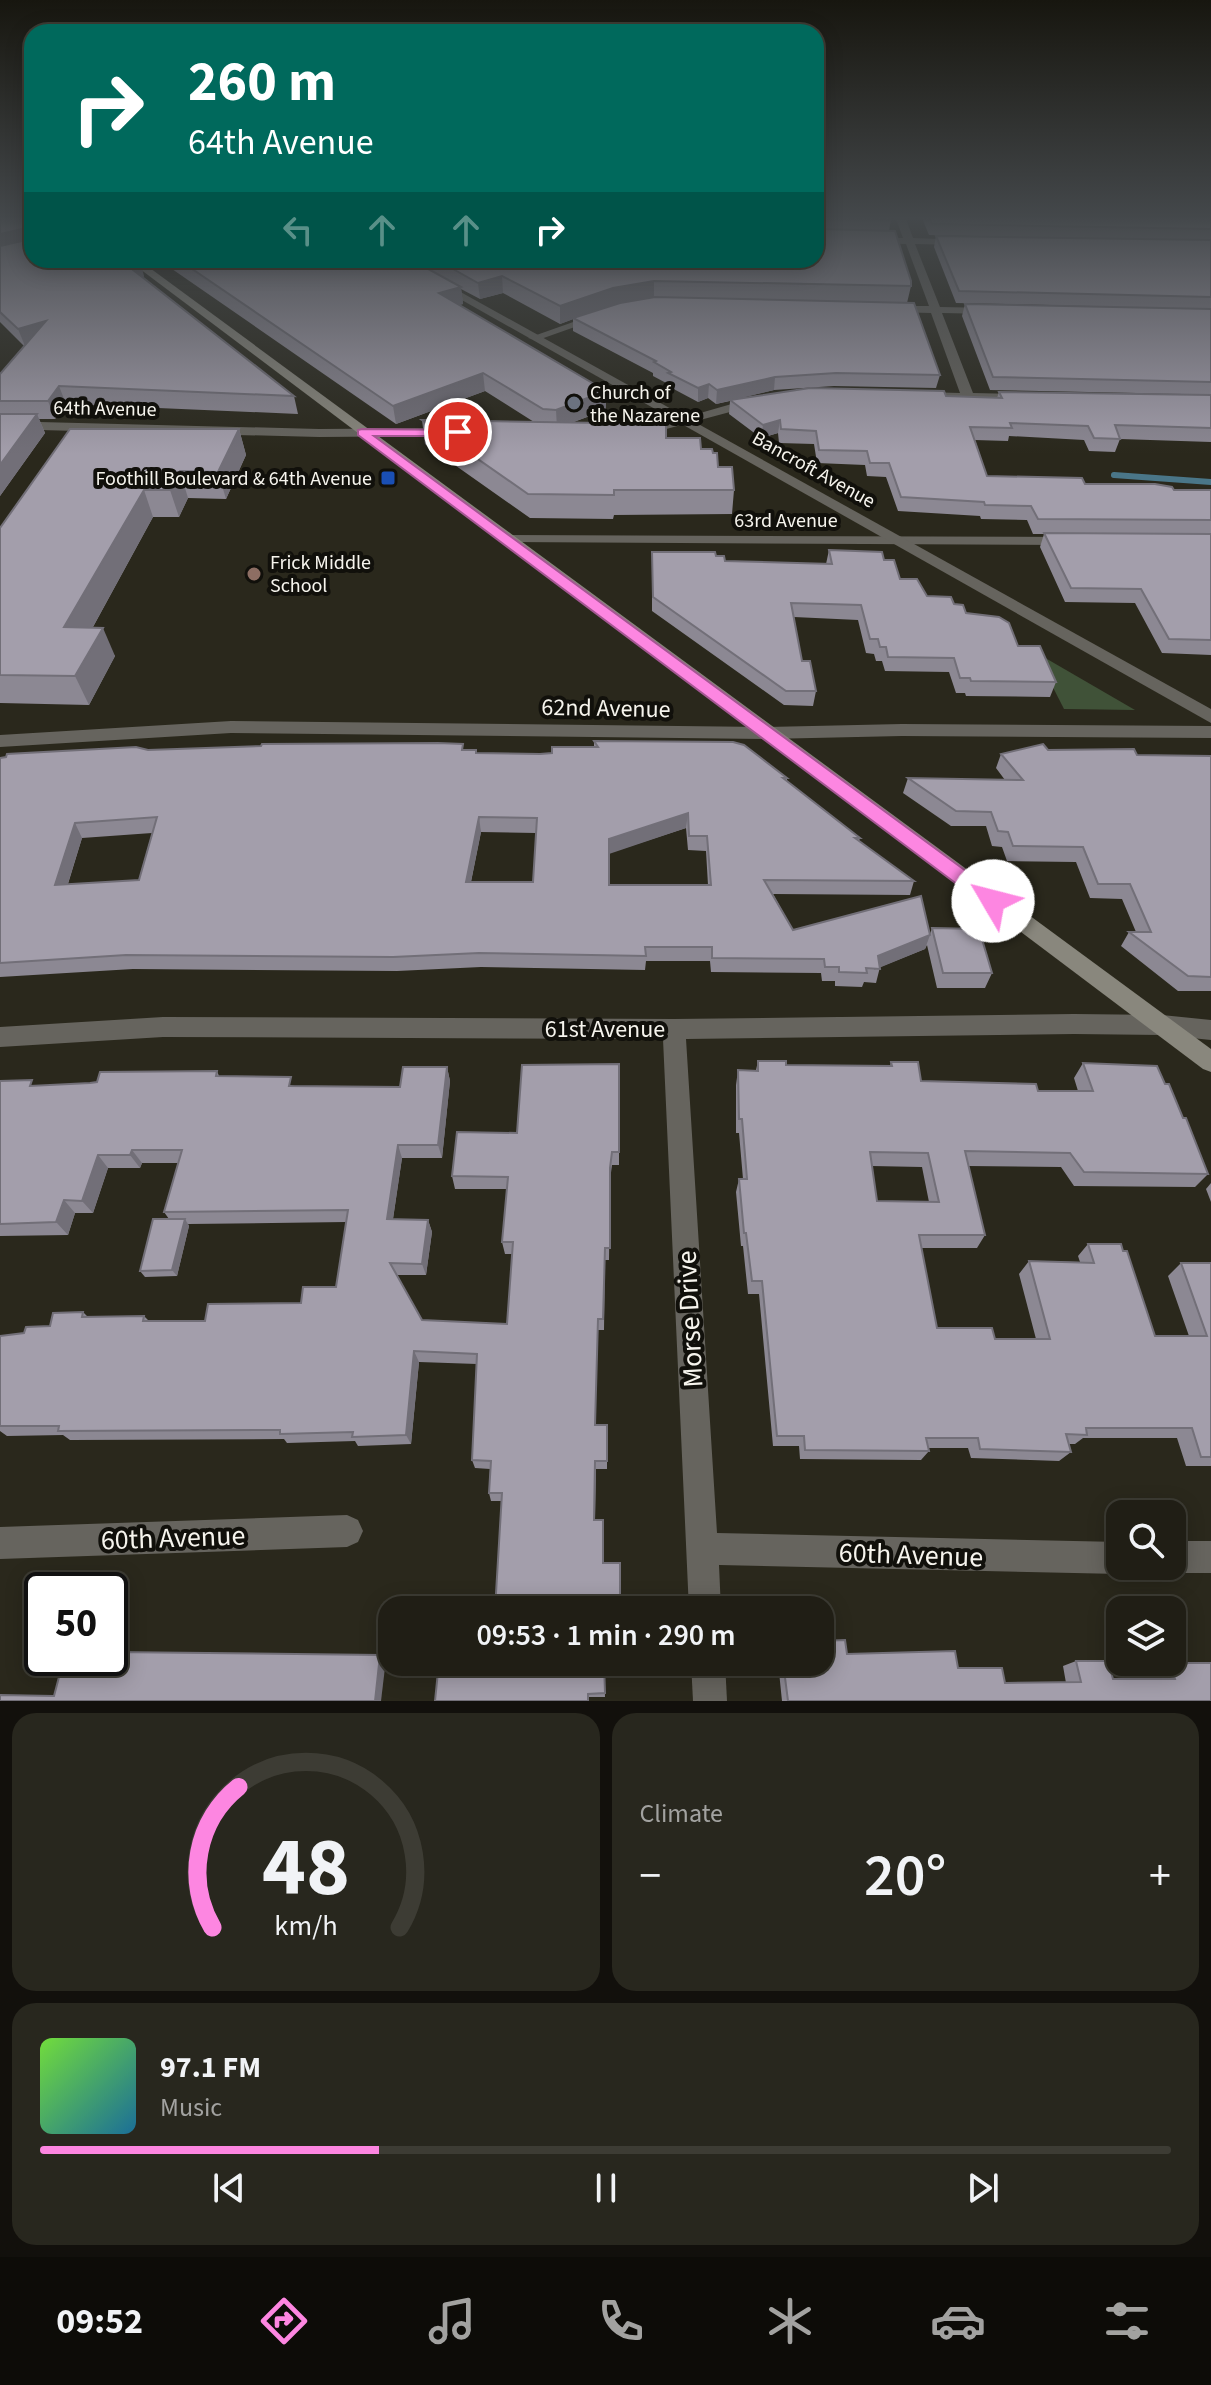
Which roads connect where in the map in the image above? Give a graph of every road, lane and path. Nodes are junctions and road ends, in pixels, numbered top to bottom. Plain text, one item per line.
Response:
1 (180, 295) edge
2 (459, 295) edge
3 (930, 295) edge
4 (880, 309) edge
5 (936, 310) junction
6 (1008, 311) edge
7 (603, 315) edge
8 (534, 338) junction
9 (909, 395) edge
10 (968, 397) junction
11 (766, 398) edge
12 (1044, 399) edge
13 (683, 421) junction
14 (0, 425) edge
15 (469, 432) edge
16 (362, 433) junction
17 (626, 434) edge
18 (505, 539) junction
19 (896, 541) junction
20 (1086, 541) edge
21 (1211, 717) edge
22 (1211, 732) edge
23 (767, 733) junction
24 (0, 741) edge
25 (1162, 1025) junction
26 (674, 1029) junction
27 (1211, 1030) edge
28 (0, 1037) edge
29 (1211, 1062) edge
30 (347, 1531) dead end
31 (0, 1543) edge
32 (702, 1549) junction
33 (1186, 1557) edge
34 (1211, 1557) edge
35 (1106, 1558) edge
36 (704, 1596) edge
37 (709, 1676) edge
38 (710, 1701) edge

1 - 16 main road
2 - 8 street, Bancroft Avenue
3 - 5 street
4 - 5 street
5 - 6 street
5 - 10 street
7 - 8 street
8 - 13 street, Bancroft Avenue
9 - 10 street
10 - 12 street
11 - 13 street
13 - 17 street
13 - 19 street, Bancroft Avenue
14 - 16 street, 64th Avenue
15 - 16 street, 64th Avenue
16 - 18 main road
18 - 19 street, 63rd Avenue
18 - 23 main road
19 - 20 street, 63rd Avenue
19 - 21 street, Bancroft Avenue
22 - 23 street, 62nd Avenue
23 - 24 street, 62nd Avenue
23 - 25 main road
25 - 26 street, 61st Avenue
25 - 27 street, 61st Avenue
25 - 29 main road
26 - 28 street, 61st Avenue
26 - 32 street, Morse Drive
30 - 31 street, 60th Avenue
32 - 35 street, 60th Avenue
32 - 36 street, Morse Drive
33 - 34 street
37 - 38 street

